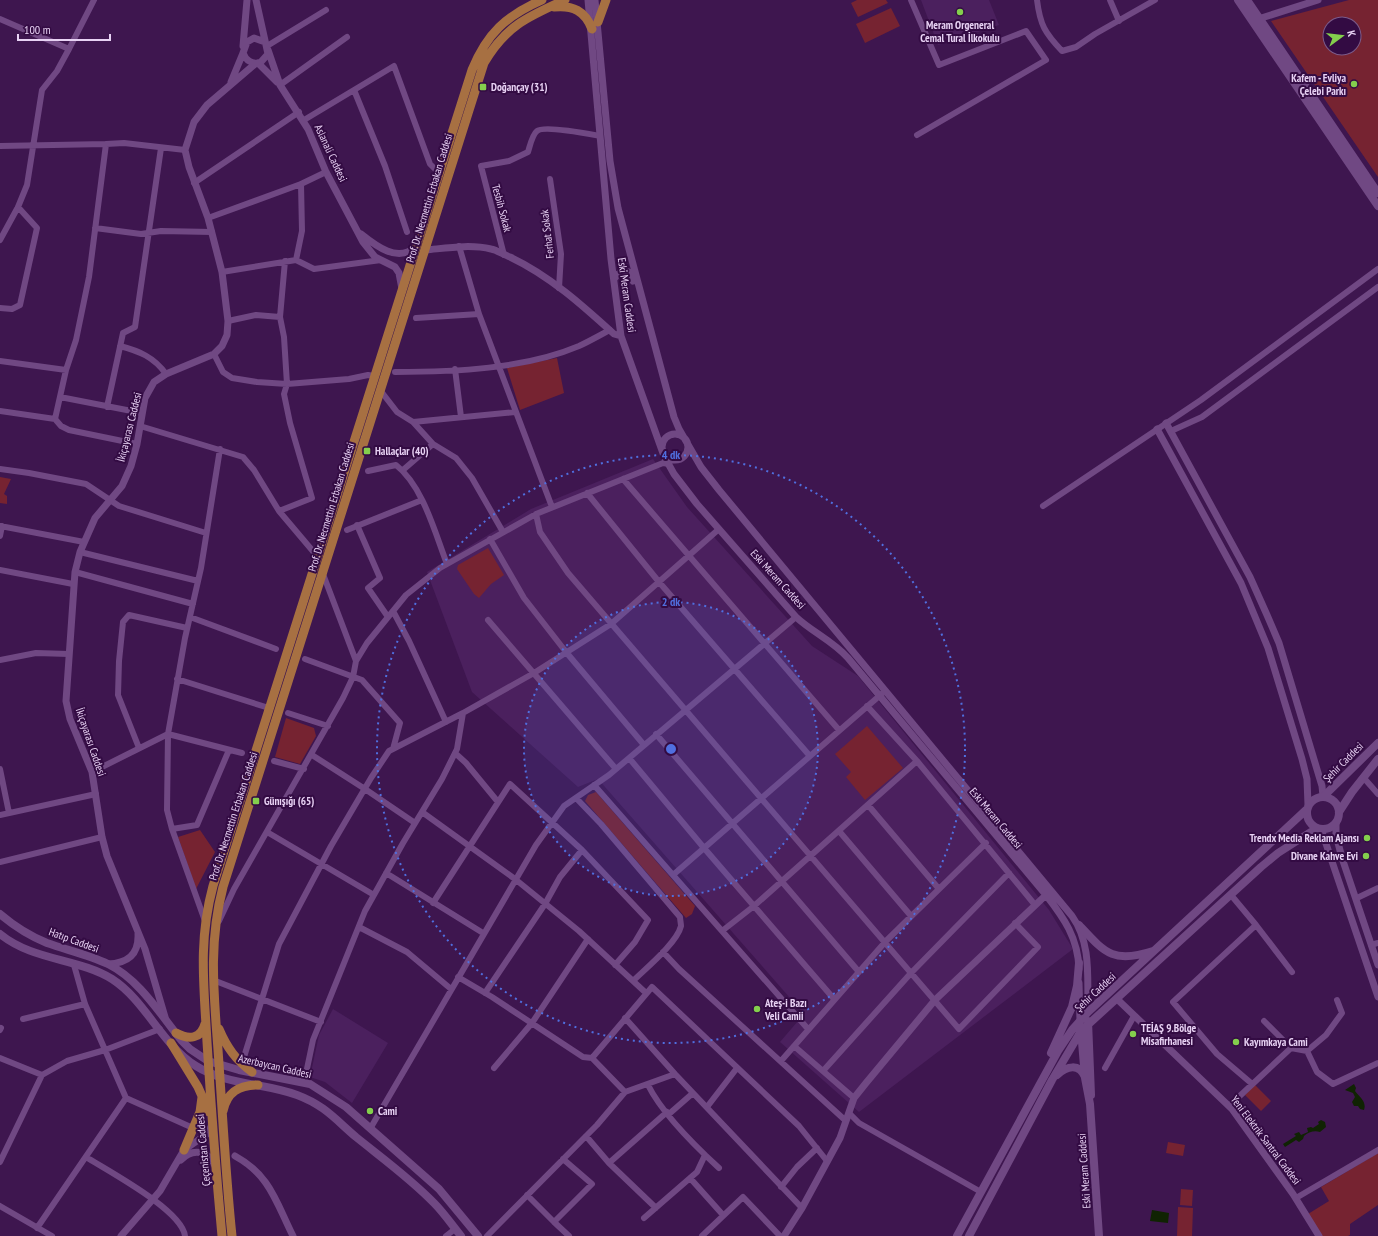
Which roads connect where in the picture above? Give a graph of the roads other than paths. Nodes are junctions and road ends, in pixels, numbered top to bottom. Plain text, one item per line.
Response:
1 (94, 0) edge
2 (247, 0) edge
3 (256, 0) edge
4 (542, 0) edge
5 (565, 0) edge
6 (588, 0) edge
7 (595, 0) edge
8 (606, 0) edge
9 (911, 0) edge
10 (1036, 0) edge
11 (1110, 0) edge
12 (1155, 0) edge
13 (1238, 0) edge
14 (1247, 0) edge
15 (1318, 0) edge
16 (326, 10) dead end
17 (537, 12) junction
18 (0, 19) edge
19 (1256, 19) junction
20 (1119, 21) junction
21 (598, 22) junction
22 (592, 30) junction
23 (347, 37) dead end
24 (267, 46) junction
25 (69, 49) junction
26 (243, 51) junction
27 (256, 64) junction
28 (280, 85) junction
29 (229, 86) junction
30 (354, 90) junction
31 (299, 112) junction
32 (304, 120) junction
33 (917, 135) dead end
34 (600, 136) junction
35 (106, 144) junction
36 (0, 146) edge
37 (33, 146) junction
38 (161, 148) junction
39 (185, 150) junction
40 (326, 172) junction
41 (439, 173) junction
42 (550, 179) dead end
43 (194, 183) junction
44 (301, 184) junction
45 (1378, 193) edge
46 (1378, 206) edge
47 (18, 207) junction
48 (208, 218) junction
49 (95, 228) junction
50 (212, 232) junction
51 (360, 232) junction
52 (407, 232) dead end
53 (147, 234) junction
54 (0, 240) edge
55 (459, 246) junction
56 (415, 247) junction
57 (426, 250) junction
58 (504, 255) junction
59 (296, 260) junction
60 (382, 260) junction
61 (285, 261) junction
62 (1378, 269) edge
63 (222, 272) junction
64 (614, 279) junction
65 (1378, 287) edge
66 (559, 288) junction
67 (402, 289) junction
68 (0, 308) edge
69 (480, 314) junction
70 (280, 318) junction
71 (416, 318) dead end
72 (228, 320) junction
73 (610, 330) junction
74 (621, 336) junction
75 (654, 344) junction
76 (120, 346) junction
77 (214, 354) junction
78 (0, 361) edge
79 (498, 366) junction
80 (455, 369) junction
81 (66, 370) junction
82 (395, 372) dead end
83 (166, 374) junction
84 (374, 376) junction
85 (287, 384) junction
86 (380, 390) junction
87 (60, 397) junction
88 (107, 407) junction
89 (0, 411) edge
90 (515, 412) junction
91 (142, 413) junction
92 (461, 417) junction
93 (55, 419) junction
94 (413, 422) junction
95 (1166, 423) junction
96 (140, 426) junction
97 (1157, 429) junction
98 (1171, 431) junction
99 (137, 444) junction
100 (433, 444) junction
101 (220, 449) junction
102 (669, 464) junction
103 (0, 469) edge
104 (402, 470) junction
105 (368, 471) dead end
106 (624, 479) junction
107 (587, 493) junction
108 (422, 500) junction
109 (109, 501) junction
110 (1043, 506) dead end
111 (552, 507) junction
112 (279, 511) junction
113 (536, 514) junction
114 (357, 525) junction
115 (1, 526) edge
116 (719, 529) junction
117 (347, 530) dead end
118 (206, 532) junction
119 (503, 532) junction
120 (0, 536) edge
121 (490, 539) junction
122 (84, 542) junction
123 (80, 552) junction
124 (317, 556) junction
125 (689, 556) junction
126 (447, 564) junction
127 (0, 570) edge
128 (75, 572) junction
129 (323, 574) junction
130 (198, 582) junction
131 (660, 582) junction
132 (73, 584) junction
133 (193, 604) junction
134 (393, 612) junction
135 (190, 617) junction
136 (388, 617) junction
137 (796, 617) junction
138 (488, 620) dead end
139 (611, 624) junction
140 (187, 628) junction
141 (764, 644) junction
142 (276, 649) dead end
143 (566, 652) junction
144 (69, 654) junction
145 (305, 659) dead end
146 (0, 660) edge
147 (356, 661) junction
148 (734, 668) junction
149 (534, 673) junction
150 (353, 677) junction
151 (177, 679) junction
152 (882, 693) junction
153 (867, 706) junction
154 (269, 708) junction
155 (685, 709) junction
156 (288, 713) dead end
157 (463, 713) junction
158 (446, 722) junction
159 (328, 726) junction
160 (839, 730) junction
161 (168, 734) junction
162 (656, 734) junction
163 (1378, 743) edge
164 (644, 745) junction
165 (139, 748) junction
166 (394, 749) junction
167 (229, 750) junction
168 (242, 753) dead end
169 (455, 753) junction
170 (312, 755) junction
171 (809, 755) junction
172 (629, 758) junction
173 (1378, 759) edge
174 (274, 761) dead end
175 (917, 762) junction
176 (0, 769) edge
177 (304, 769) junction
178 (616, 769) junction
179 (92, 772) junction
180 (1363, 777) junction
181 (594, 785) junction
182 (2, 786) edge
183 (365, 788) junction
184 (96, 794) junction
185 (1378, 794) edge
186 (1324, 796) junction
187 (576, 798) junction
188 (760, 798) junction
189 (498, 802) junction
190 (868, 805) junction
191 (1307, 808) junction
192 (9, 812) junction
193 (422, 812) junction
194 (1339, 812) junction
195 (0, 815) edge
196 (551, 823) junction
197 (731, 823) junction
198 (1336, 823) junction
199 (415, 824) junction
200 (1319, 828) junction
201 (172, 829) junction
202 (839, 831) junction
203 (267, 832) junction
204 (102, 836) junction
205 (986, 843) junction
206 (470, 846) junction
207 (704, 848) junction
208 (582, 850) junction
209 (811, 856) junction
210 (0, 862) edge
211 (321, 864) junction
212 (386, 873) junction
213 (1009, 873) junction
214 (673, 875) junction
215 (515, 879) junction
216 (783, 881) junction
217 (1378, 888) edge
218 (939, 889) junction
219 (374, 895) junction
220 (1046, 895) junction
221 (1231, 895) junction
222 (1357, 898) junction
223 (433, 903) junction
224 (545, 904) junction
225 (1035, 905) junction
226 (754, 906) junction
227 (0, 914) edge
228 (911, 916) junction
229 (205, 921) junction
230 (1015, 923) junction
231 (1078, 925) junction
232 (1256, 926) junction
233 (359, 927) junction
234 (722, 931) junction
235 (138, 932) junction
236 (483, 934) junction
237 (213, 936) junction
238 (1, 937) edge
239 (588, 939) junction
240 (886, 941) junction
241 (1375, 944) edge
242 (1156, 950) junction
243 (663, 952) junction
244 (1078, 963) junction
245 (108, 964) junction
246 (74, 965) junction
247 (615, 965) junction
248 (1378, 965) edge
249 (859, 972) junction
250 (1292, 972) dead end
251 (911, 973) junction
252 (458, 977) junction
253 (213, 980) junction
254 (633, 981) junction
255 (139, 987) joint
256 (451, 989) junction
257 (485, 993) junction
258 (646, 993) junction
259 (130, 994) joint
260 (1378, 997) edge
261 (261, 998) junction
262 (834, 999) junction
263 (1116, 999) junction
264 (935, 1000) junction
265 (1337, 1000) dead end
266 (85, 1004) junction
267 (1088, 1012) junction
268 (1134, 1016) junction
269 (625, 1018) junction
270 (23, 1019) dead end
271 (211, 1020) junction
272 (1080, 1020) junction
273 (1264, 1021) dead end
274 (321, 1022) junction
275 (532, 1023) junction
276 (1088, 1024) junction
277 (169, 1025) junction
278 (160, 1029) junction
279 (808, 1029) junction
280 (1081, 1031) junction
281 (176, 1033) junction
282 (171, 1043) junction
283 (794, 1046) junction
284 (1291, 1048) junction
285 (105, 1050) junction
286 (1306, 1051) junction
287 (244, 1057) dead end
288 (0, 1058) edge
289 (592, 1058) junction
290 (208, 1061) junction
291 (781, 1061) junction
292 (1378, 1063) edge
293 (219, 1065) junction
294 (494, 1068) dead end
295 (737, 1068) junction
296 (1105, 1068) dead end
297 (823, 1071) junction
298 (252, 1072) junction
299 (209, 1073) junction
300 (1045, 1073) junction
301 (675, 1074) junction
302 (42, 1075) junction
303 (220, 1076) junction
304 (1085, 1078) junction
305 (1052, 1080) junction
306 (304, 1083) junction
307 (1251, 1083) junction
308 (258, 1085) junction
309 (648, 1085) junction
310 (625, 1092) junction
311 (693, 1093) junction
312 (202, 1096) junction
313 (126, 1098) junction
314 (854, 1098) junction
315 (1090, 1104) junction
316 (1229, 1106) junction
317 (707, 1107) junction
318 (668, 1113) junction
319 (849, 1113) junction
320 (222, 1118) junction
321 (846, 1121) junction
322 (213, 1124) junction
323 (194, 1128) junction
324 (370, 1129) junction
325 (586, 1136) junction
326 (816, 1148) junction
327 (184, 1150) junction
328 (1378, 1150) edge
329 (705, 1155) junction
330 (235, 1156) dead end
331 (86, 1157) junction
332 (563, 1159) junction
333 (827, 1161) junction
334 (0, 1162) edge
335 (609, 1163) junction
336 (176, 1165) junction
337 (216, 1168) junction
338 (719, 1168) dead end
339 (690, 1178) junction
340 (781, 1187) junction
341 (981, 1192) junction
342 (527, 1195) junction
343 (1296, 1198) junction
344 (153, 1199) junction
345 (0, 1206) edge
346 (656, 1208) junction
347 (802, 1208) junction
348 (723, 1215) junction
349 (644, 1218) dead end
350 (554, 1222) junction
351 (37, 1228) junction
352 (455, 1229) junction
353 (52, 1236) edge
354 (122, 1236) edge
355 (185, 1236) edge
356 (222, 1236) edge
357 (232, 1236) edge
358 (292, 1236) edge
359 (446, 1236) edge
360 (461, 1236) edge
361 (478, 1236) edge
362 (487, 1236) edge
363 (569, 1236) edge
364 (702, 1236) edge
365 (780, 1236) edge
366 (784, 1236) edge
367 (957, 1236) edge
368 (969, 1236) edge
369 (1099, 1236) edge
370 (1319, 1236) edge

1 - 25 street
2 - 26 street
3 - 24 street, Aslanali Caddesi
4 - 41 main road, Prof. Dr. Necmettin Erbakan Caddesi
5 - 17 main road, Prof. Dr. Necmettin Erbakan Caddesi
6 - 22 street, Eski Meram Caddesi
7 - 21 street, Eski Meram Caddesi
8 - 21 main road
9 - 33 street
10 - 20 street
11 - 20 street
12 - 20 street
13 - 19 main road
14 - 19 main road
15 - 19 street
16 - 24 street
17 - 22 main road
17 - 57 main road, Prof. Dr. Necmettin Erbakan Caddesi
18 - 25 street
19 - 45 main road
19 - 46 main road
21 - 75 street, Eski Meram Caddesi
22 - 34 street, Eski Meram Caddesi
23 - 28 street
24 - 26 street
24 - 27 street
24 - 28 street, Aslanali Caddesi
25 - 37 street
26 - 27 street
26 - 29 street
27 - 28 street, Aslanali Caddesi
27 - 29 street
28 - 31 street, Aslanali Caddesi
29 - 39 street
30 - 32 street
30 - 41 street
30 - 52 street
31 - 32 street, Aslanali Caddesi
31 - 43 street
32 - 40 street, Aslanali Caddesi
34 - 58 street, Tesbih Sokak
34 - 64 street, Eski Meram Caddesi
35 - 37 street
35 - 38 street
35 - 49 street
36 - 37 street
37 - 47 street
38 - 39 street
38 - 53 street
39 - 43 street
40 - 44 street
40 - 51 street, Aslanali Caddesi
41 - 56 main road, Prof. Dr. Necmettin Erbakan Caddesi
42 - 66 street, Ferhat Sokak
43 - 48 street
44 - 48 street
44 - 59 street
47 - 54 street
47 - 68 street
48 - 50 street
49 - 53 street
49 - 81 street
50 - 53 street
50 - 63 street
51 - 56 street, Aslanali Caddesi
51 - 60 street, Aslanali Caddesi
53 - 76 street
55 - 57 street
55 - 58 street
55 - 69 street
56 - 67 main road, Prof. Dr. Necmettin Erbakan Caddesi
57 - 86 main road, Prof. Dr. Necmettin Erbakan Caddesi
58 - 66 street
59 - 60 street
59 - 61 street
60 - 67 street, Aslanali Caddesi
61 - 63 street
61 - 70 street
62 - 95 street
63 - 72 street
64 - 74 street, Eski Meram Caddesi
64 - 75 street
65 - 98 street
66 - 73 street
67 - 84 main road, Prof. Dr. Necmettin Erbakan Caddesi
69 - 71 street
69 - 79 street
70 - 72 street
70 - 85 street
72 - 77 street
73 - 74 street
73 - 79 street
74 - 102 street, Eski Meram Caddesi
75 - 152 street, Eski Meram Caddesi
76 - 83 street
76 - 88 street
77 - 83 street, İkiçayarası Caddesi
77 - 85 street
78 - 81 street
79 - 80 street
79 - 90 street
80 - 82 street
80 - 92 street
81 - 87 street
83 - 91 street, İkiçayarası Caddesi
84 - 85 street
84 - 124 main road, Prof. Dr. Necmettin Erbakan Caddesi
85 - 112 street
86 - 94 street
86 - 129 main road, Prof. Dr. Necmettin Erbakan Caddesi
87 - 88 street
87 - 93 street
88 - 91 street
89 - 93 street
90 - 92 street
90 - 111 street
91 - 96 street, İkiçayarası Caddesi
92 - 94 street
93 - 99 street
94 - 100 street
95 - 97 street
95 - 98 street
96 - 99 street, İkiçayarası Caddesi
96 - 101 street
97 - 110 street
97 - 191 street
98 - 186 street
99 - 109 street, İkiçayarası Caddesi
100 - 104 street
100 - 119 street
101 - 112 street
101 - 118 street
102 - 106 street
102 - 116 street, Eski Meram Caddesi
103 - 109 street
104 - 105 street
104 - 108 street
106 - 107 street
106 - 125 street
107 - 111 street
107 - 131 street
108 - 114 street
108 - 126 street
109 - 118 street
109 - 122 street, İkiçayarası Caddesi
111 - 113 street
112 - 124 street
113 - 119 street
113 - 139 street
114 - 117 street
114 - 136 street
115 - 120 street
115 - 122 street
116 - 125 street
116 - 137 street, Eski Meram Caddesi
118 - 130 street
119 - 121 street
121 - 126 street
121 - 143 street
122 - 123 street, İkiçayarası Caddesi
123 - 128 street, İkiçayarası Caddesi
123 - 130 street
124 - 154 main road, Prof. Dr. Necmettin Erbakan Caddesi
125 - 131 street
125 - 141 street
126 - 134 street
127 - 132 street
128 - 132 street, İkiçayarası Caddesi
128 - 133 street
129 - 147 street
129 - 237 main road, Prof. Dr. Necmettin Erbakan Caddesi
130 - 133 street
131 - 139 street
131 - 148 street
132 - 144 street, İkiçayarası Caddesi
133 - 135 street
134 - 136 street
134 - 158 street
135 - 140 street
135 - 142 street
136 - 147 street
137 - 141 street
137 - 152 street, Eski Meram Caddesi
138 - 149 street
139 - 143 street
139 - 155 street
140 - 151 street
140 - 165 street
141 - 148 street
141 - 160 street
143 - 149 street
143 - 164 street
144 - 146 street
144 - 179 street, İkiçayarası Caddesi
145 - 150 street
147 - 150 street
148 - 155 street
148 - 171 street
149 - 157 street
149 - 178 street
150 - 159 street
150 - 166 street
151 - 154 street
151 - 161 street
152 - 153 street
152 - 220 street, Eski Meram Caddesi
152 - 231 street, Eski Meram Caddesi
153 - 160 street
153 - 175 street
154 - 229 main road, Prof. Dr. Necmettin Erbakan Caddesi
155 - 162 street
155 - 188 street
156 - 159 street
157 - 158 street
157 - 169 street
158 - 166 street
159 - 170 street
160 - 171 street
161 - 165 street
161 - 167 street
161 - 201 street
162 - 164 street
162 - 197 street
163 - 186 main road, Şehir Caddesi
164 - 172 street
165 - 179 street
166 - 183 street
167 - 168 street
167 - 201 street
169 - 189 street
169 - 193 street
170 - 177 street
170 - 183 street
171 - 188 street
172 - 178 street
172 - 207 street
173 - 180 main road, Şehir Caddesi
174 - 177 street
175 - 190 street
175 - 205 street
176 - 182 street
177 - 203 street
178 - 181 street
179 - 184 street, İkiçayarası Caddesi
180 - 185 street
180 - 194 main road, Şehir Caddesi
181 - 187 street
181 - 214 street
182 - 192 street
183 - 199 street
183 - 211 street
184 - 192 street
184 - 204 street, İkiçayarası Caddesi
186 - 191 main road
186 - 194 main road
187 - 196 street
187 - 243 street
188 - 197 street
188 - 209 street
189 - 196 street
189 - 206 street
190 - 202 street
190 - 218 street
191 - 200 main road
191 - 242 main road, Şehir Caddesi
192 - 195 street
193 - 199 street
193 - 206 street
194 - 198 main road
196 - 208 street
196 - 215 street
197 - 207 street
197 - 216 street
198 - 200 main road
198 - 222 street
199 - 212 street
200 - 221 main road, Şehir Caddesi
200 - 260 street
201 - 229 street
202 - 209 street
202 - 228 street
203 - 211 street
203 - 237 street
204 - 210 street
204 - 235 street, İkiçayarası Caddesi
205 - 213 street
205 - 218 street
206 - 215 street
206 - 223 street
207 - 214 street
207 - 226 street
208 - 224 street
208 - 247 street
209 - 216 street
209 - 240 street
211 - 219 street
211 - 261 street
212 - 219 street
212 - 223 street
213 - 225 street
213 - 251 street
214 - 234 street
215 - 224 street
215 - 236 street
216 - 226 street
216 - 249 street
217 - 222 street
218 - 228 street
219 - 233 street
220 - 225 street
220 - 244 street, Eski Meram Caddesi
221 - 232 street
221 - 263 main road, Şehir Caddesi
222 - 241 street
223 - 236 street
224 - 239 street
224 - 257 street
225 - 230 street
226 - 234 street
226 - 262 street
227 - 245 main road, Hatıp Caddesi
228 - 240 street
229 - 271 main road, Prof. Dr. Necmettin Erbakan Caddesi
230 - 264 street
230 - 264 street
231 - 242 main road
231 - 267 street, Eski Meram Caddesi
232 - 250 street
232 - 307 street
233 - 256 street
233 - 274 street
234 - 279 street
235 - 245 street
235 - 277 street, İkiçayarası Caddesi
236 - 252 street
237 - 253 main road, Prof. Dr. Necmettin Erbakan Caddesi
238 - 246 main road, Hatıp Caddesi
239 - 247 street
239 - 275 street
240 - 249 street
240 - 251 street
241 - 248 street
242 - 267 main road, Şehir Caddesi
243 - 254 street
243 - 291 street
244 - 272 street, Eski Meram Caddesi
244 - 300 main road
245 - 255 main road, Hatıp Caddesi
246 - 259 main road, Hatıp Caddesi
246 - 266 street
247 - 254 street
249 - 262 street
251 - 264 street
251 - 297 street
252 - 256 street
252 - 257 street
253 - 261 street
253 - 271 main road, Prof. Dr. Necmettin Erbakan Caddesi
254 - 258 street
255 - 277 main road, Azerbaycan Caddesi
256 - 324 street
257 - 275 street
258 - 269 street
258 - 295 street
259 - 278 main road, Azerbaycan Caddesi
261 - 274 street
261 - 287 street
262 - 279 street
263 - 268 street, Yeni Elektrik Santral Caddesi
263 - 276 main road, Şehir Caddesi
264 - 314 street
265 - 286 street
266 - 270 street
266 - 285 street
267 - 272 main road, Şehir Caddesi
267 - 276 main road, Eski Meram Caddesi
268 - 296 street
268 - 316 street, Yeni Elektrik Santral Caddesi
269 - 289 street
269 - 301 street
271 - 281 main road
271 - 290 main road, Prof. Dr. Necmettin Erbakan Caddesi
271 - 293 main road, Prof. Dr. Necmettin Erbakan Caddesi
271 - 298 main road
272 - 280 main road, Eski Meram Caddesi
272 - 300 main road, Şehir Caddesi
273 - 284 street
274 - 306 street
275 - 289 street
275 - 294 street
276 - 280 main road, Şehir Caddesi
276 - 315 main road, Eski Meram Caddesi
277 - 281 main road, Azerbaycan Caddesi
278 - 282 main road, Azerbaycan Caddesi
278 - 285 street
279 - 283 street
280 - 304 main road, Eski Meram Caddesi
280 - 305 main road, Şehir Caddesi
281 - 290 main road, Azerbaycan Caddesi
282 - 299 main road, Azerbaycan Caddesi
282 - 312 main road
283 - 291 street
283 - 297 street
284 - 286 street
284 - 307 street
285 - 302 street
285 - 313 street
286 - 292 street
288 - 302 street
289 - 310 street
290 - 293 main road, Azerbaycan Caddesi
290 - 299 main road, Çeçenistan Caddesi
291 - 321 street
293 - 298 main road, Azerbaycan Caddesi
293 - 303 main road, Çeçenistan Caddesi
295 - 317 street
295 - 326 street
297 - 314 street
298 - 306 main road, Azerbaycan Caddesi
299 - 303 main road, Azerbaycan Caddesi
299 - 322 main road, Çeçenistan Caddesi
300 - 341 main road, Şehir Caddesi
301 - 309 street
301 - 311 street
302 - 334 street
303 - 308 main road, Azerbaycan Caddesi
303 - 320 main road, Çeçenistan Caddesi
304 - 305 main road
304 - 315 main road, Eski Meram Caddesi
305 - 368 main road, Şehir Caddesi
306 - 324 main road, Azerbaycan Caddesi
307 - 316 street
308 - 320 main road
308 - 352 main road, Azerbaycan Caddesi
309 - 310 street
309 - 318 street
310 - 325 street
311 - 317 street
311 - 318 street
312 - 322 main road
312 - 323 main road
313 - 323 street
313 - 331 street
314 - 319 street
315 - 369 main road, Eski Meram Caddesi
316 - 343 street, Yeni Elektrik Santral Caddesi
317 - 340 street
318 - 329 street
318 - 335 street
319 - 321 street
319 - 341 street
320 - 357 main road, Çeçenistan Caddesi
321 - 333 street
322 - 327 street
322 - 337 main road, Çeçenistan Caddesi
323 - 327 main road
324 - 361 main road, Azerbaycan Caddesi
325 - 332 street
325 - 335 street
326 - 333 street
326 - 340 street
327 - 336 street
328 - 343 street
329 - 338 street
329 - 339 street
330 - 358 street
331 - 344 street
331 - 351 street
332 - 342 street
332 - 350 street
333 - 347 street
335 - 346 street
336 - 337 street
336 - 344 street
337 - 356 main road, Çeçenistan Caddesi
339 - 346 street
339 - 348 street
340 - 347 street
341 - 367 main road, Şehir Caddesi
342 - 350 street
342 - 362 street
343 - 370 street, Yeni Elektrik Santral Caddesi
344 - 354 street
344 - 355 street
345 - 351 street
346 - 349 street
347 - 366 street
348 - 364 street
348 - 365 street
350 - 363 street
351 - 353 street
352 - 359 street
352 - 360 main road, Azerbaycan Caddesi

